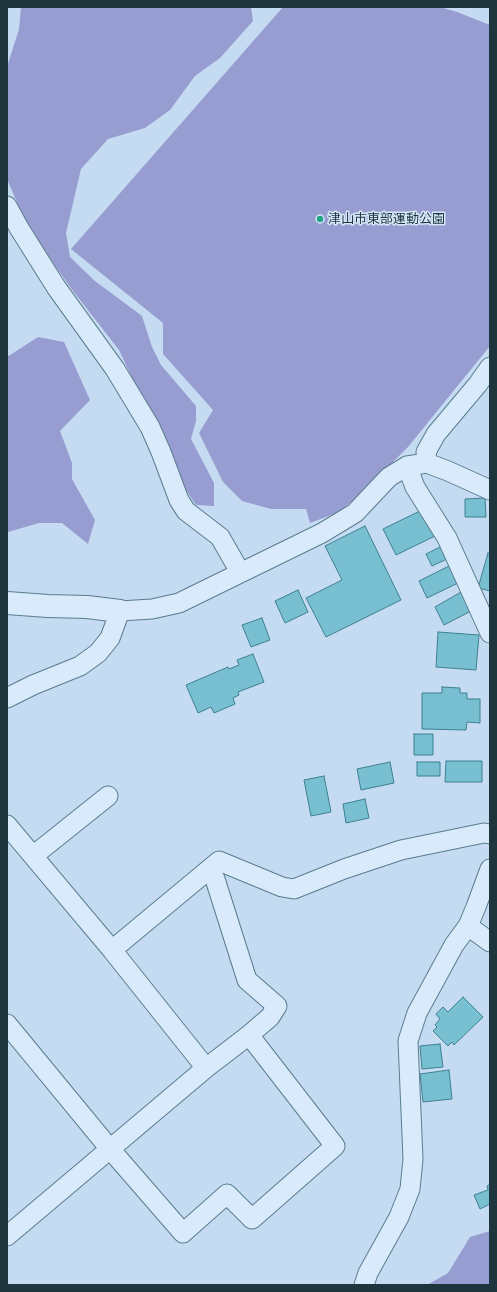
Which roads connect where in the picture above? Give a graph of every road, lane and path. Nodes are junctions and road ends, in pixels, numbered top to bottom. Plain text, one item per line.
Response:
1 (7, 206) edge
2 (490, 366) edge
3 (427, 463) junction
4 (406, 466) junction
5 (490, 490) edge
6 (240, 572) junction
7 (7, 603) edge
8 (120, 611) junction
9 (490, 633) edge
10 (7, 698) edge
11 (108, 796) dead end
12 (7, 825) edge
13 (490, 834) edge
14 (33, 856) junction
15 (490, 869) edge
16 (208, 871) junction
17 (468, 926) junction
18 (490, 942) edge
19 (112, 950) junction
20 (7, 1024) edge
21 (249, 1035) junction
22 (206, 1068) junction
23 (110, 1149) junction
24 (10, 1227) edge
25 (364, 1285) edge

1 - 6 street
2 - 3 street
3 - 4 street
3 - 5 street
4 - 6 street
4 - 9 street
6 - 8 street
7 - 8 street
8 - 10 street
11 - 14 street
12 - 14 street
13 - 16 street
14 - 19 street
15 - 17 street
16 - 19 street
16 - 21 street
17 - 18 street
17 - 25 street
19 - 22 street
20 - 23 street
21 - 22 street
21 - 23 street
22 - 23 street
23 - 24 street

